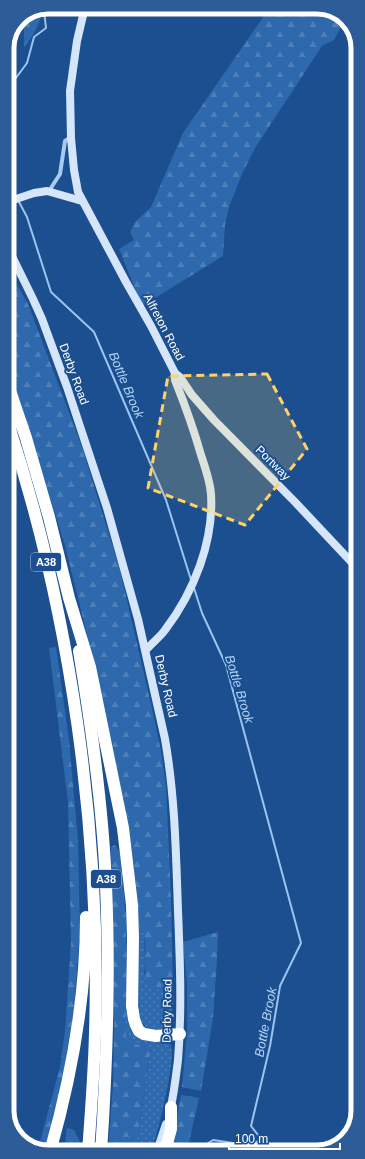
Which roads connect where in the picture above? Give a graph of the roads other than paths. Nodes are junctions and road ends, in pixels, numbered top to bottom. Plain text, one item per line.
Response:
1 (83, 14) edge
2 (71, 138) junction
3 (49, 191) junction
4 (14, 200) edge
5 (82, 201) junction
6 (14, 260) edge
7 (175, 374) junction
8 (14, 401) edge
9 (14, 444) edge
10 (351, 562) edge
11 (72, 609) junction
12 (146, 650) junction
13 (74, 704) junction
14 (180, 1034) junction
15 (171, 1107) junction
16 (52, 1145) edge
17 (88, 1145) edge
18 (101, 1145) edge
19 (159, 1145) edge
20 (166, 1145) edge

1 - 2 street, Alfreton Road
2 - 3 street
2 - 5 street, Alfreton Road
3 - 4 street
3 - 5 street
5 - 7 street, Alfreton Road
6 - 12 street, Derby Road
7 - 10 street, Portway
7 - 12 street, Alfreton Road
8 - 11 highway, A38
9 - 13 highway, A38
11 - 14 highway
11 - 18 highway, A38
12 - 14 street, Derby Road
13 - 16 highway
13 - 17 highway, A38
14 - 15 street, Derby Road
15 - 19 street, Derby Road
15 - 20 highway

